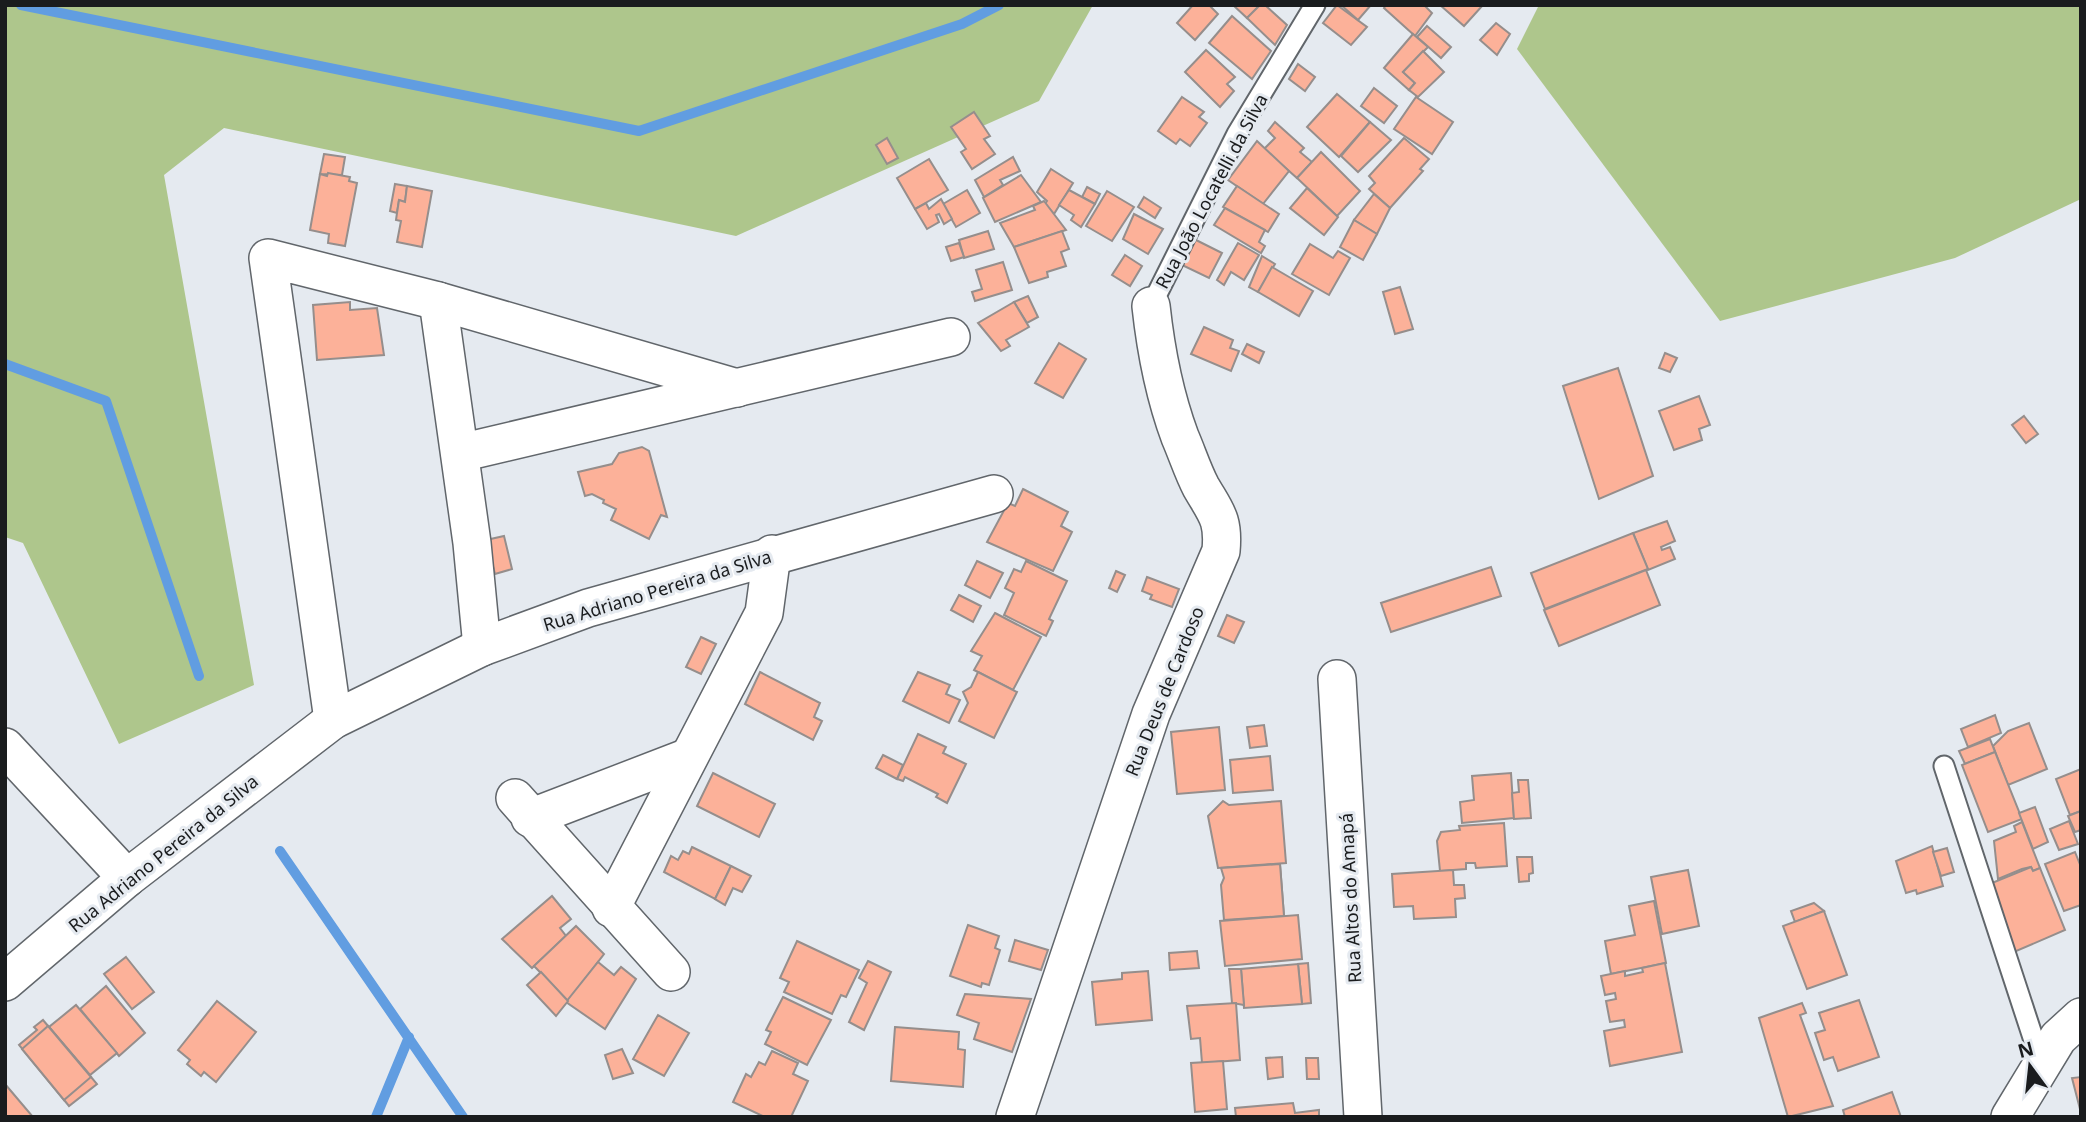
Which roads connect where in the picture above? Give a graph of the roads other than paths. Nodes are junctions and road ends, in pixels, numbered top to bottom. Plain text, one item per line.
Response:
1 (1315, 5) edge
2 (438, 301) junction
3 (1151, 306) joint
4 (951, 337) dead end
5 (737, 388) junction
6 (460, 453) junction
7 (994, 494) dead end
8 (772, 554) junction
9 (482, 647) junction
10 (1337, 679) dead end
11 (333, 720) junction
12 (5, 747) edge
13 (686, 758) junction
14 (1944, 765) dead end
15 (127, 878) junction
16 (611, 908) junction
17 (671, 972) dead end
18 (5, 982) edge
19 (2081, 1017) edge
20 (2042, 1065) junction
21 (1016, 1117) edge
22 (1363, 1117) edge
23 (2010, 1117) edge

1 - 3 lane, Rua João Locatelli da Silva
2 - 5 street
2 - 6 street
2 - 11 street
3 - 21 street, Rua Deus de Cardoso
4 - 5 street
5 - 6 street
6 - 9 street
7 - 8 street, Rua Adriano Pereira da Silva
8 - 9 street, Rua Adriano Pereira da Silva
8 - 13 street
9 - 11 street, Rua Adriano Pereira da Silva
10 - 22 street, Rua Altos do Amapá
11 - 15 street, Rua Adriano Pereira da Silva
12 - 15 street
13 - 16 street
13 - 16 street
14 - 20 lane
15 - 18 street, Rua Adriano Pereira da Silva
16 - 17 street
19 - 20 street
20 - 23 street

